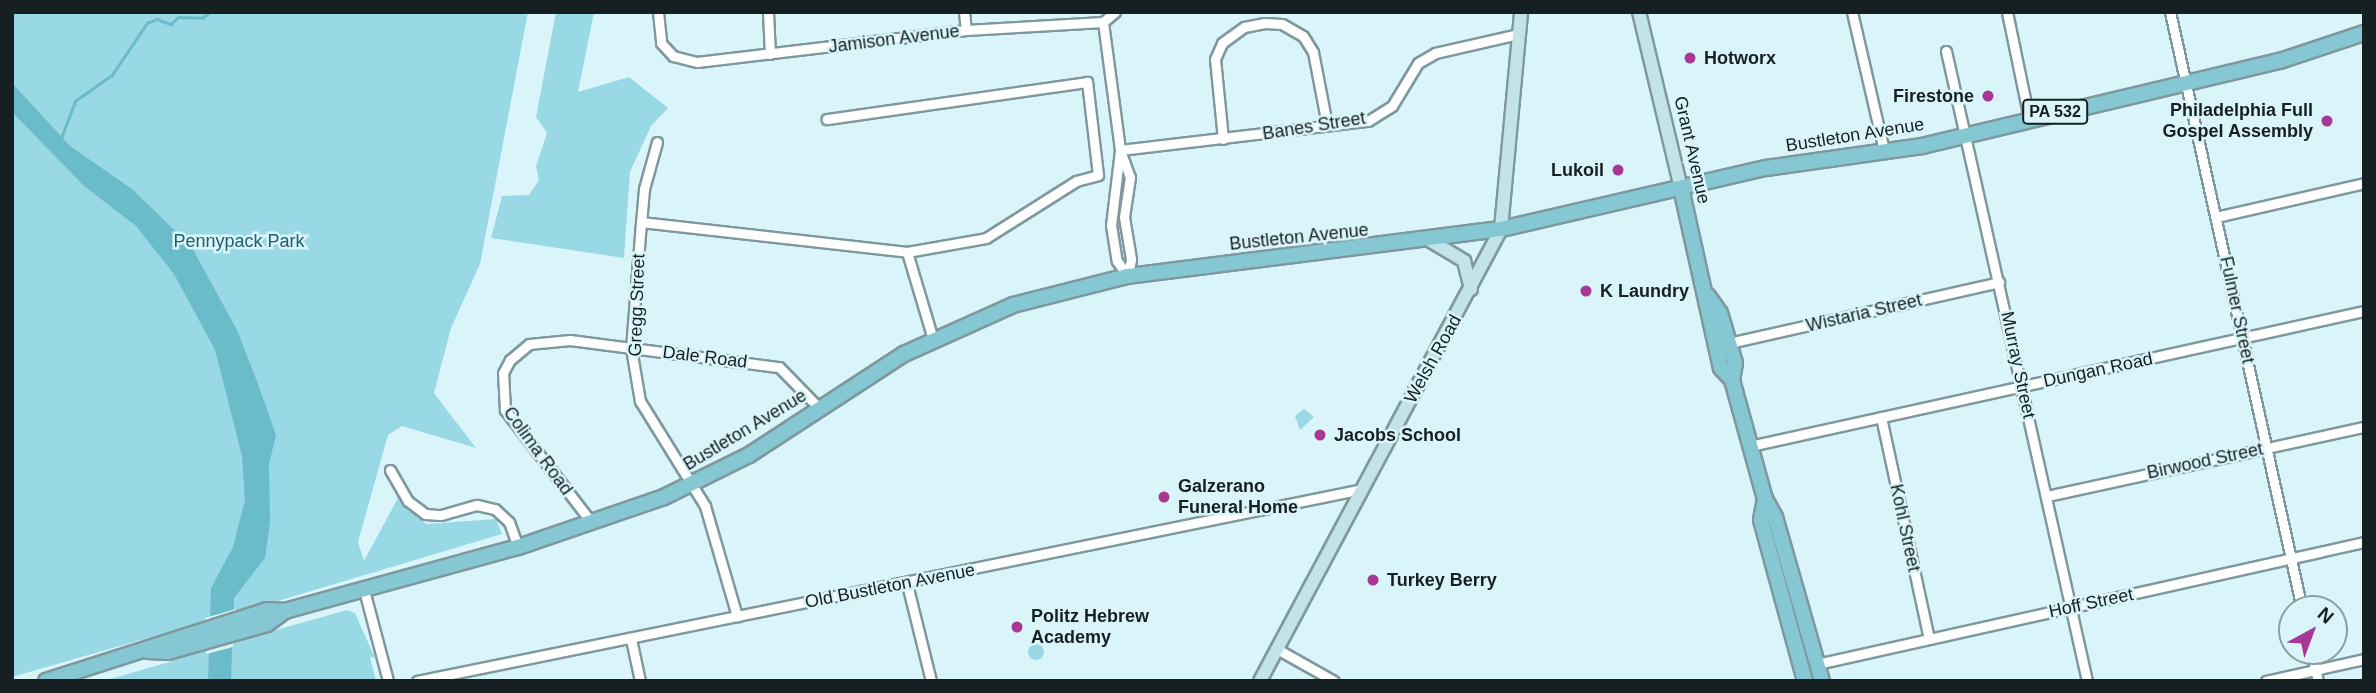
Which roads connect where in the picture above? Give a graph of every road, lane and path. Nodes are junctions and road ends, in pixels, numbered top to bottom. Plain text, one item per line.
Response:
1 (658, 12) edge
2 (768, 12) edge
3 (964, 12) edge
4 (1115, 12) edge
5 (1521, 12) edge
6 (1639, 12) edge
7 (1852, 12) edge
8 (2007, 12) edge
9 (2170, 12) edge
10 (1103, 22) junction
11 (966, 30) junction
12 (2364, 33) edge
13 (1518, 34) junction
14 (1946, 51) dead end
15 (769, 54) junction
16 (2185, 83) junction
17 (2029, 118) junction
18 (828, 119) dead end
19 (1327, 125) junction
20 (1966, 134) junction
21 (1223, 139) junction
22 (657, 142) dead end
23 (1121, 149) junction
24 (1884, 152) junction
25 (2364, 183) edge
26 (1681, 188) junction
27 (2216, 217) junction
28 (641, 222) junction
29 (1501, 229) junction
30 (1431, 241) junction
31 (907, 251) junction
32 (1128, 276) junction
33 (1999, 282) junction
34 (1471, 289) junction
35 (1708, 296) junction
36 (2364, 311) edge
37 (933, 339) junction
38 (2243, 339) junction
39 (1729, 344) junction
40 (631, 348) junction
41 (503, 373) joint
42 (1732, 380) junction
43 (2022, 386) junction
44 (820, 409) junction
45 (1881, 417) junction
46 (2364, 426) edge
47 (1750, 446) junction
48 (2267, 448) junction
49 (390, 470) dead end
50 (694, 484) junction
51 (1362, 489) junction
52 (2047, 496) junction
53 (1765, 499) junction
54 (592, 523) junction
55 (2364, 542) edge
56 (518, 547) junction
57 (2291, 559) junction
58 (907, 584) junction
59 (364, 590) junction
60 (2299, 595) edge
61 (2071, 607) junction
62 (737, 616) junction
63 (631, 639) junction
64 (1929, 639) junction
65 (1277, 649) junction
66 (2364, 659) edge
67 (1817, 664) junction
68 (2314, 665) edge
69 (2315, 670) junction
70 (46, 681) edge
71 (388, 681) edge
72 (417, 681) edge
73 (640, 681) edge
74 (931, 681) edge
75 (1260, 681) edge
76 (1334, 681) edge
77 (1805, 681) edge
78 (1822, 681) edge
79 (2087, 681) edge
80 (2266, 681) edge
81 (2318, 681) edge

1 - 15 street, Jamison Avenue
2 - 15 street
3 - 11 street
4 - 10 street
5 - 13 main road, Welsh Road
6 - 26 main road, Grant Avenue
7 - 24 street
8 - 17 street
9 - 16 street, Fulmer Street
10 - 11 street, Jamison Avenue
10 - 23 street
11 - 15 street, Jamison Avenue
12 - 16 main road, Bustleton Avenue / PA 532
13 - 19 street, Banes Street
13 - 29 main road, Welsh Road
14 - 20 street, Murray Street
16 - 17 main road, Bustleton Avenue / PA 532
16 - 27 street, Fulmer Street
17 - 20 main road, Bustleton Avenue / PA 532
18 - 31 street
19 - 21 street, Banes Street
19 - 21 street
20 - 24 main road, Bustleton Avenue / PA 532
20 - 33 street, Murray Street
21 - 23 street, Banes Street
22 - 28 street, Gregg Street
23 - 32 street
23 - 32 street
24 - 26 main road, Bustleton Avenue / PA 532
25 - 27 street
26 - 29 main road, Bustleton Avenue / PA 532
26 - 35 main road, Grant Avenue
27 - 38 street, Fulmer Street
28 - 31 street
28 - 40 street, Gregg Street
29 - 30 main road, Bustleton Avenue
29 - 34 main road, Welsh Road
30 - 32 main road, Bustleton Avenue
30 - 34 main road
31 - 37 street
32 - 37 main road, Bustleton Avenue
33 - 39 street, Wistaria Street
33 - 43 street, Murray Street
34 - 51 main road, Welsh Road
35 - 39 main road, Grant Avenue
35 - 42 main road, Grant Avenue
36 - 38 street, Dungan Road
37 - 44 main road, Bustleton Avenue
38 - 43 street, Dungan Road
38 - 48 street, Fulmer Street
39 - 42 main road, Grant Avenue
40 - 41 street, Dale Road
40 - 44 street, Dale Road
40 - 50 street, Gregg Street
41 - 54 street, Colima Road
42 - 47 main road, Grant Avenue
43 - 45 street, Dungan Road
43 - 52 street, Murray Street
44 - 50 main road, Bustleton Avenue
45 - 47 street, Dungan Road
45 - 64 street, Kohl Street
46 - 48 street, Birwood Street
47 - 53 main road, Grant Avenue
48 - 52 street, Birwood Street
48 - 57 street, Fulmer Street
49 - 56 street
50 - 54 main road, Bustleton Avenue
50 - 62 street, Gregg Street
51 - 58 street, Old Bustleton Avenue
51 - 65 main road, Welsh Road
52 - 61 street, Murray Street
53 - 67 main road, Grant Avenue
53 - 77 main road, Grant Avenue
54 - 56 main road, Bustleton Avenue
55 - 57 street, Hoff Street
56 - 59 main road, Bustleton Avenue
57 - 60 street, Fulmer Street
57 - 61 street, Hoff Street
58 - 62 street, Old Bustleton Avenue
58 - 74 street
59 - 70 main road, Bustleton Avenue
59 - 71 street
61 - 64 street, Hoff Street
61 - 79 street, Murray Street
62 - 63 street, Old Bustleton Avenue
63 - 72 street, Old Bustleton Avenue
63 - 73 street
64 - 67 street, Hoff Street
65 - 75 main road, Welsh Road
65 - 76 street
66 - 69 street
67 - 78 main road, Grant Avenue
68 - 69 street
69 - 80 street
69 - 81 street

